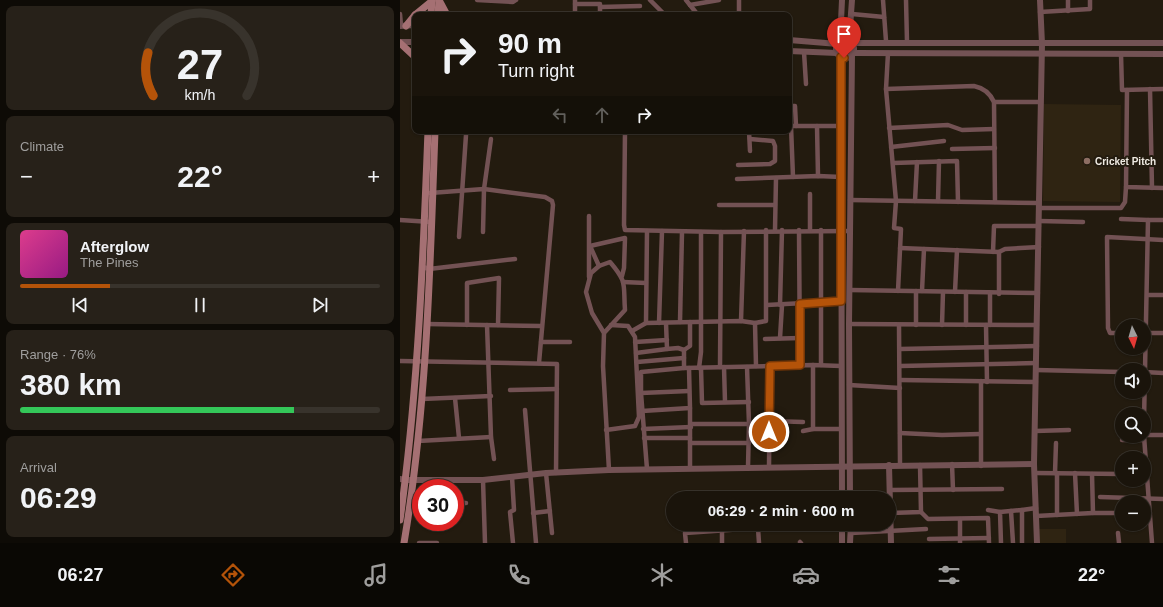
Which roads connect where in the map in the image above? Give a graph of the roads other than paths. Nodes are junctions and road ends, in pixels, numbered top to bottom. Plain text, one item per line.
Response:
1 (436, 0) edge
2 (477, 0) edge
3 (516, 0) edge
4 (650, 0) edge
5 (686, 0) edge
6 (719, 0) edge
7 (739, 0) edge
8 (842, 0) edge
9 (852, 0) edge
10 (883, 0) edge
11 (906, 0) edge
12 (1040, 0) edge
13 (1068, 0) edge
14 (1090, 0) edge
15 (575, 2) edge
16 (690, 5) junction
17 (640, 6) dead end
18 (600, 7) junction
19 (1068, 11) junction
20 (419, 12) edge
21 (432, 12) edge
22 (438, 12) edge
23 (445, 12) edge
24 (600, 12) edge
25 (662, 12) edge
26 (696, 12) edge
27 (740, 12) edge
28 (1040, 12) junction
29 (400, 14) edge
30 (852, 14) junction
31 (884, 17) junction
32 (412, 18) edge
33 (403, 26) edge
34 (792, 40) edge
35 (886, 41) junction
36 (412, 42) edge
37 (850, 42) junction
38 (907, 42) junction
39 (400, 43) edge
40 (839, 43) junction
41 (1163, 43) edge
42 (1042, 44) junction
43 (792, 51) edge
44 (804, 52) junction
45 (888, 53) junction
46 (412, 54) edge
47 (853, 54) junction
48 (1042, 54) junction
49 (1121, 54) junction
50 (1163, 54) edge
51 (839, 55) junction
52 (806, 84) dead end
53 (886, 89) junction
54 (1150, 89) junction
55 (1163, 89) edge
56 (1128, 90) junction
57 (796, 100) dead end
58 (994, 102) junction
59 (1041, 102) junction
60 (795, 106) joint
61 (792, 126) edge
62 (816, 126) junction
63 (842, 126) junction
64 (889, 128) junction
65 (994, 129) junction
66 (428, 134) edge
67 (435, 134) edge
68 (625, 134) edge
69 (749, 134) edge
70 (466, 135) dead end
71 (491, 139) dead end
72 (750, 139) junction
73 (944, 141) dead end
74 (891, 147) junction
75 (995, 148) junction
76 (952, 149) dead end
77 (750, 151) dead end
78 (939, 161) junction
79 (917, 162) junction
80 (892, 163) junction
81 (738, 164) dead end
82 (818, 176) junction
83 (793, 177) junction
84 (842, 177) junction
85 (776, 178) junction
86 (737, 180) dead end
87 (1126, 187) junction
88 (1152, 188) junction
89 (1163, 188) edge
90 (484, 189) junction
91 (462, 190) junction
92 (429, 193) junction
93 (810, 194) dead end
94 (850, 200) junction
95 (896, 201) junction
96 (915, 201) junction
97 (938, 202) junction
98 (958, 202) junction
99 (995, 202) junction
100 (719, 205) dead end
101 (775, 205) junction
102 (1039, 205) junction
103 (589, 216) dead end
104 (400, 220) edge
105 (1121, 220) dead end
106 (1148, 220) junction
107 (1163, 220) edge
108 (428, 222) junction
109 (1083, 222) dead end
110 (1039, 224) junction
111 (766, 230) junction
112 (775, 230) junction
113 (782, 230) junction
114 (800, 230) junction
115 (810, 230) junction
116 (821, 230) junction
117 (632, 231) junction
118 (647, 231) junction
119 (662, 231) junction
120 (744, 231) junction
121 (842, 231) junction
122 (850, 231) junction
123 (483, 232) dead end
124 (682, 232) junction
125 (701, 232) junction
126 (721, 232) junction
127 (459, 237) dead end
128 (625, 238) junction
129 (1148, 239) junction
130 (1163, 240) edge
131 (590, 246) junction
132 (1038, 247) junction
133 (900, 248) junction
134 (924, 249) junction
135 (957, 250) junction
136 (993, 252) junction
137 (999, 252) junction
138 (515, 259) dead end
139 (600, 266) junction
140 (426, 268) junction
141 (622, 276) junction
142 (589, 278) junction
143 (623, 282) junction
144 (646, 283) junction
145 (850, 290) junction
146 (898, 291) junction
147 (916, 291) junction
148 (922, 291) junction
149 (943, 292) junction
150 (955, 292) junction
151 (966, 292) junction
152 (990, 293) junction
153 (1038, 293) junction
154 (999, 294) junction
155 (1148, 295) junction
156 (1163, 295) edge
157 (821, 301) junction
158 (841, 301) junction
159 (800, 304) junction
160 (767, 305) junction
161 (781, 305) junction
162 (1146, 319) edge
163 (719, 321) junction
164 (741, 321) junction
165 (680, 322) junction
166 (690, 322) junction
167 (700, 322) junction
168 (646, 323) junction
169 (659, 323) junction
170 (666, 323) junction
171 (755, 323) junction
172 (427, 324) junction
173 (849, 324) junction
174 (467, 325) junction
175 (487, 325) junction
176 (498, 325) junction
177 (611, 325) junction
178 (899, 325) junction
179 (916, 325) junction
180 (942, 325) junction
181 (966, 325) junction
182 (988, 325) junction
183 (1037, 325) junction
184 (542, 326) junction
185 (632, 331) junction
186 (604, 333) junction
187 (1115, 333) edge
188 (1151, 333) edge
189 (1163, 333) edge
190 (780, 338) junction
191 (800, 338) junction
192 (765, 339) dead end
193 (666, 340) junction
194 (540, 342) junction
195 (570, 342) dead end
196 (635, 342) junction
197 (987, 346) junction
198 (1037, 346) junction
199 (667, 349) junction
200 (900, 349) junction
201 (684, 350) junction
202 (636, 353) junction
203 (684, 358) junction
204 (400, 361) edge
205 (636, 362) junction
206 (417, 363) junction
207 (425, 363) junction
208 (540, 363) junction
209 (1036, 363) junction
210 (489, 364) junction
211 (987, 364) junction
212 (800, 365) junction
213 (813, 365) junction
214 (821, 365) junction
215 (756, 366) junction
216 (770, 366) junction
217 (841, 366) junction
218 (900, 366) junction
219 (722, 367) junction
220 (747, 367) junction
221 (686, 368) junction
222 (700, 368) junction
223 (1036, 370) junction
224 (1115, 372) edge
225 (1151, 372) edge
226 (1163, 373) edge
227 (900, 380) junction
228 (981, 381) junction
229 (987, 382) junction
230 (1036, 382) junction
231 (849, 385) junction
232 (900, 388) junction
233 (557, 389) junction
234 (510, 390) dead end
235 (689, 391) junction
236 (641, 393) junction
237 (491, 396) junction
238 (422, 398) junction
239 (455, 398) junction
240 (725, 402) junction
241 (749, 402) junction
242 (690, 408) junction
243 (525, 410) dead end
244 (642, 411) junction
245 (769, 421) junction
246 (803, 422) dead end
247 (749, 424) junction
248 (691, 426) junction
249 (643, 429) junction
250 (813, 429) junction
251 (841, 429) junction
252 (606, 430) junction
253 (1069, 430) dead end
254 (803, 431) dead end
255 (1035, 431) junction
256 (900, 433) junction
257 (980, 434) junction
258 (1163, 435) edge
259 (1151, 436) edge
260 (491, 437) junction
261 (459, 438) junction
262 (644, 438) junction
263 (690, 440) junction
264 (418, 441) junction
265 (749, 442) junction
266 (1056, 443) dead end
267 (494, 459) dead end
268 (920, 464) junction
269 (952, 464) junction
270 (1034, 464) junction
271 (841, 465) junction
272 (849, 465) junction
273 (889, 465) junction
274 (900, 465) junction
275 (980, 466) junction
276 (748, 467) junction
277 (769, 467) junction
278 (690, 468) junction
279 (647, 469) junction
280 (609, 470) junction
281 (546, 473) junction
282 (556, 473) junction
283 (1034, 473) junction
284 (1056, 473) junction
285 (1076, 474) junction
286 (1092, 474) junction
287 (1115, 474) edge
288 (530, 475) junction
289 (512, 477) junction
290 (403, 479) edge
291 (414, 479) edge
292 (464, 480) edge
293 (482, 480) junction
294 (1002, 489) dead end
295 (890, 490) joint
296 (921, 490) junction
297 (953, 490) junction
298 (842, 491) edge
299 (850, 491) edge
300 (412, 495) edge
301 (1100, 497) dead end
302 (1115, 498) edge
303 (1163, 499) edge
304 (1151, 500) edge
305 (1036, 508) junction
306 (988, 510) dead end
307 (1022, 510) junction
308 (550, 511) junction
309 (1011, 511) junction
310 (921, 512) junction
311 (1000, 512) junction
312 (534, 513) junction
313 (896, 513) edge
314 (1093, 513) junction
315 (1115, 513) edge
316 (1077, 514) junction
317 (1057, 515) junction
318 (1036, 516) junction
319 (960, 519) junction
320 (400, 520) edge
321 (1151, 528) edge
322 (926, 529) dead end
323 (896, 530) edge
324 (704, 531) edge
325 (722, 531) edge
326 (758, 531) edge
327 (842, 531) edge
328 (871, 531) edge
329 (891, 531) edge
330 (851, 532) joint
331 (552, 533) dead end
332 (1118, 533) dead end
333 (929, 539) dead end
334 (989, 540) edge
335 (960, 541) edge
336 (404, 543) edge
337 (420, 543) edge
338 (437, 543) edge
339 (485, 543) edge
340 (513, 543) edge
341 (536, 543) edge
342 (686, 543) edge
343 (722, 543) edge
344 (760, 543) edge
345 (842, 543) edge
346 (850, 543) edge
347 (891, 543) edge
348 (1001, 543) edge
349 (1013, 543) edge
350 (1022, 543) edge
351 (1037, 543) edge
352 (1119, 543) edge
353 (1152, 543) edge

1 - 20 main road
1 - 21 main road
1 - 22 main road
1 - 23 main road
2 - 3 street
4 - 25 street
5 - 16 street
6 - 16 street
7 - 27 street
8 - 40 street
9 - 30 street
10 - 31 street
11 - 38 street
12 - 28 street
13 - 19 street
14 - 19 street
15 - 18 street
16 - 26 street
17 - 18 street
18 - 24 street
19 - 28 street
28 - 42 street
29 - 33 street
30 - 31 street
30 - 37 street
31 - 35 street
32 - 33 main road
34 - 40 street
35 - 37 street
35 - 38 street
36 - 39 street
37 - 40 street
37 - 47 street
38 - 42 street
39 - 46 main road
40 - 51 street
41 - 42 street
42 - 48 street
43 - 44 street
44 - 51 street
44 - 52 street
45 - 47 street
45 - 48 street
45 - 53 street
47 - 51 street
47 - 94 street
48 - 49 street
48 - 59 street
49 - 50 street
49 - 56 street
51 - 63 street
53 - 58 street
53 - 64 street
54 - 55 street
54 - 56 street
54 - 88 street
56 - 87 street
57 - 60 street
58 - 59 street
58 - 65 street
59 - 102 street
60 - 61 street
61 - 62 street
61 - 83 street
62 - 63 street
62 - 82 street
63 - 84 street
64 - 65 street
64 - 74 street
65 - 75 street
66 - 92 main road
67 - 92 main road
68 - 117 street
69 - 72 street
70 - 91 street
71 - 90 street
72 - 77 street
72 - 81 street
73 - 74 street
74 - 80 street
75 - 76 street
75 - 99 street
78 - 79 street
78 - 97 street
78 - 98 street
79 - 80 street
79 - 96 street
80 - 95 street
82 - 83 street
82 - 84 street
83 - 85 street
84 - 121 street
85 - 86 street
85 - 101 street
87 - 88 street
87 - 102 street
88 - 89 street
90 - 91 street
90 - 123 street
90 - 184 street
91 - 92 street
91 - 127 street
92 - 108 main road
93 - 115 street
94 - 95 street
94 - 122 street
95 - 96 street
95 - 133 street
96 - 97 street
97 - 98 street
98 - 99 street
99 - 102 street
100 - 101 street
101 - 112 street
102 - 110 street
103 - 131 street
104 - 108 street
105 - 106 street
106 - 107 street
106 - 129 street
108 - 140 main road
109 - 110 street
110 - 132 street
110 - 136 street
111 - 112 street
111 - 120 street
111 - 160 street
112 - 113 street
113 - 114 street
113 - 161 street
114 - 115 street
114 - 159 street
115 - 116 street
116 - 121 street
116 - 157 street
117 - 118 street
117 - 128 street
118 - 119 street
118 - 144 street
119 - 124 street
119 - 169 street
120 - 126 street
120 - 164 street
121 - 122 street
121 - 158 street
122 - 145 street
124 - 125 street
124 - 165 street
125 - 126 street
125 - 167 street
126 - 163 street
128 - 131 street
128 - 141 street
129 - 130 street
129 - 155 street
129 - 187 street
131 - 139 street
131 - 142 street
132 - 137 street
132 - 153 street
133 - 134 street
133 - 146 street
134 - 135 street
134 - 148 street
135 - 136 street
135 - 150 street
136 - 137 street
137 - 154 street
138 - 140 street
139 - 141 street
139 - 142 street
140 - 172 main road
140 - 206 main road
141 - 143 street
142 - 186 street
143 - 144 street
143 - 177 street
144 - 168 street
145 - 146 street
145 - 173 street
146 - 147 street
147 - 148 street
147 - 179 street
148 - 149 street
149 - 150 street
149 - 180 street
150 - 151 street
151 - 152 street
151 - 181 street
152 - 154 street
152 - 182 street
153 - 154 street
153 - 183 street
155 - 156 street
155 - 162 street
157 - 158 street
157 - 159 street
157 - 214 street
158 - 217 street
159 - 161 street
159 - 191 street
160 - 161 street
160 - 171 street
161 - 190 street
163 - 164 street
163 - 167 street
163 - 219 street
164 - 171 street
165 - 166 street
165 - 170 street
166 - 167 street
166 - 201 street
167 - 222 street
168 - 169 street
168 - 185 street
169 - 170 street
170 - 193 street
171 - 215 street
172 - 174 street
172 - 207 main road
173 - 178 street
173 - 231 street
174 - 175 street
174 - 176 street
175 - 176 street
175 - 210 street
176 - 184 street
177 - 185 street
177 - 186 street
178 - 179 street
178 - 200 street
179 - 180 street
180 - 181 street
181 - 182 street
182 - 183 street
182 - 197 street
183 - 198 street
184 - 194 street
185 - 196 street
186 - 252 street
188 - 189 street
190 - 191 street
190 - 192 street
191 - 212 street
193 - 196 street
193 - 199 street
194 - 195 street
194 - 208 street
196 - 202 street
197 - 198 street
197 - 200 street
197 - 211 street
198 - 209 street
199 - 201 street
199 - 202 street
200 - 218 street
201 - 203 street
202 - 205 street
203 - 205 street
203 - 221 street
204 - 206 street
205 - 252 street
206 - 207 street
206 - 290 main road
207 - 210 street
207 - 238 main road
208 - 210 street
208 - 233 street
209 - 211 street
209 - 223 street
210 - 237 street
211 - 218 street
211 - 229 street
212 - 213 street
212 - 216 street
213 - 214 street
213 - 250 street
214 - 217 street
215 - 216 street
215 - 220 street
216 - 245 street
217 - 251 street
218 - 227 street
219 - 220 street
219 - 222 street
219 - 240 street
220 - 241 street
221 - 222 street
221 - 235 street
221 - 236 street
222 - 240 street
223 - 224 street
223 - 230 street
225 - 226 street
227 - 228 street
227 - 232 street
228 - 229 street
228 - 257 street
229 - 230 street
230 - 255 street
231 - 232 street
231 - 272 street
232 - 256 street
233 - 234 street
233 - 282 street
235 - 236 street
235 - 242 street
236 - 244 street
237 - 239 street
237 - 260 street
238 - 239 street
238 - 264 main road
239 - 261 street
240 - 241 street
241 - 247 street
242 - 244 street
242 - 248 street
243 - 288 street
244 - 249 street
245 - 246 street
245 - 277 street
247 - 248 street
247 - 265 street
248 - 249 street
248 - 263 street
249 - 262 street
250 - 251 street
250 - 254 street
251 - 271 street
252 - 280 street
253 - 255 street
255 - 270 street
256 - 257 street
256 - 274 street
257 - 275 street
258 - 259 street
260 - 261 street
260 - 267 street
261 - 264 street
262 - 263 street
262 - 279 street
263 - 265 street
263 - 278 street
264 - 291 main road
265 - 276 street
266 - 284 street
268 - 269 street
268 - 274 street
268 - 296 street
269 - 275 street
269 - 297 street
270 - 275 street
270 - 283 street
271 - 272 street
271 - 277 street
271 - 298 street
272 - 273 street
272 - 299 street
273 - 274 street
273 - 295 street
276 - 277 street
276 - 278 street
278 - 279 street
279 - 280 street
280 - 282 street
281 - 282 street
281 - 288 street
281 - 308 street
283 - 284 street
283 - 305 street
284 - 285 street
284 - 317 street
285 - 286 street
285 - 316 street
286 - 287 street
286 - 314 street
288 - 289 street
288 - 312 street
289 - 293 street
289 - 340 street
290 - 320 main road
292 - 293 street
293 - 339 street
294 - 297 street
295 - 296 street
296 - 297 street
296 - 310 street
300 - 336 main road
301 - 302 street
303 - 304 street
305 - 307 street
305 - 318 street
306 - 311 street
307 - 309 street
307 - 350 street
308 - 312 street
308 - 331 street
309 - 311 street
309 - 349 street
310 - 313 street
310 - 319 street
311 - 348 street
312 - 341 street
314 - 315 street
314 - 316 street
316 - 317 street
317 - 318 street
318 - 351 street
319 - 334 street
319 - 335 street
321 - 353 street
322 - 323 street
324 - 342 street
325 - 343 street
326 - 344 street
327 - 345 street
328 - 330 street
329 - 347 street
330 - 346 street
332 - 352 street
333 - 335 street
334 - 335 street
337 - 338 street

